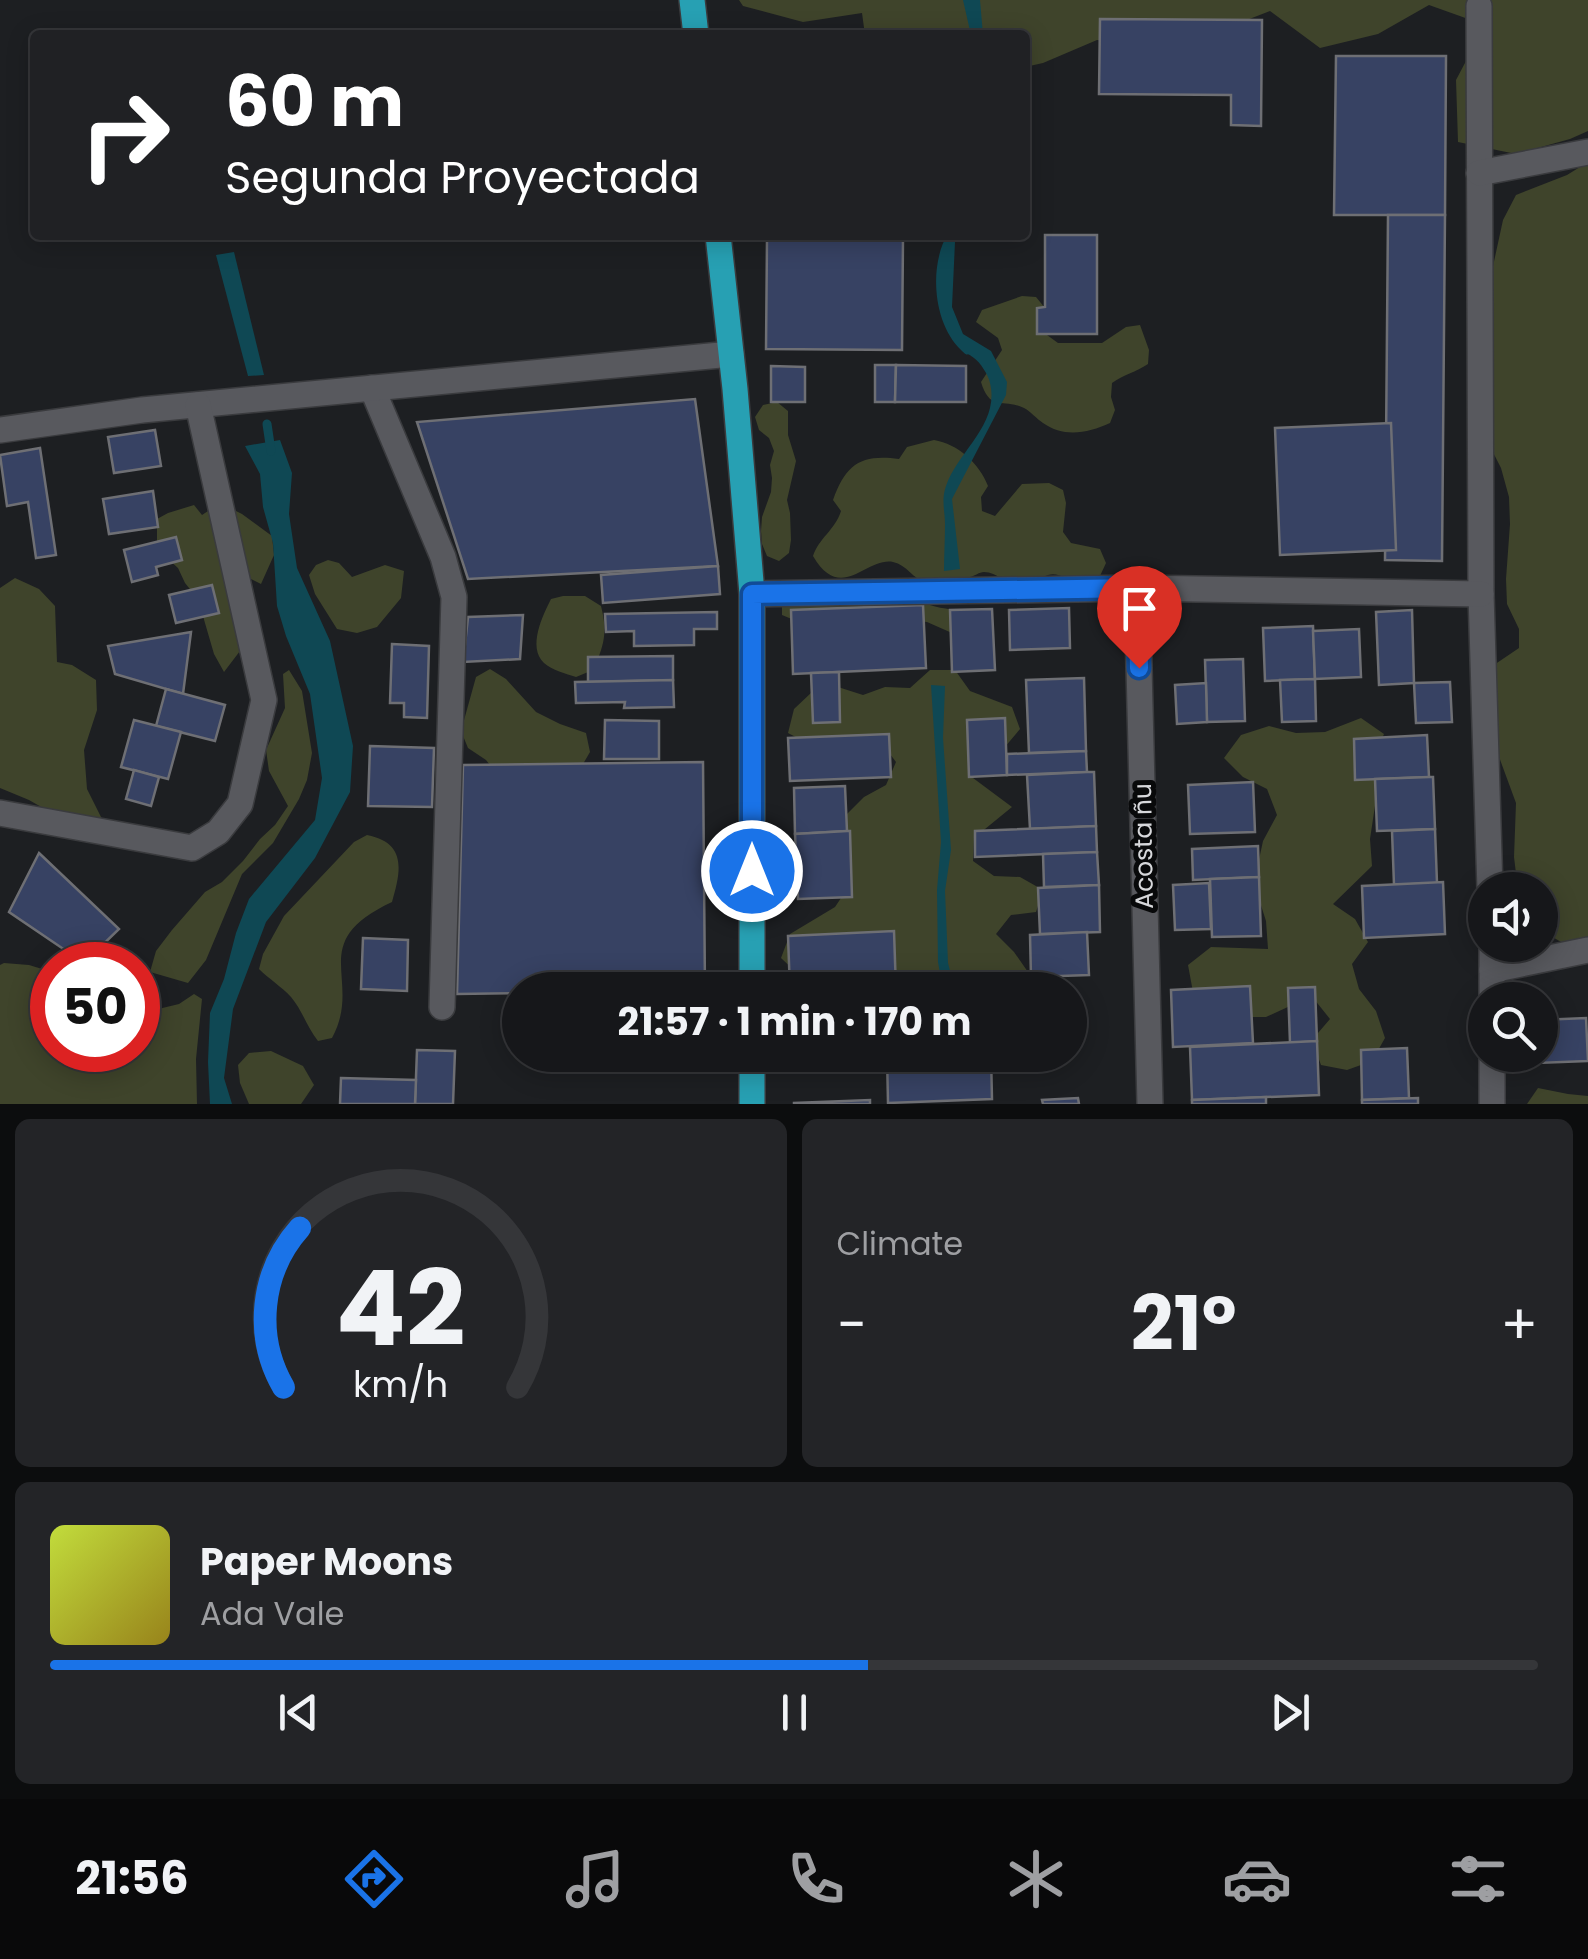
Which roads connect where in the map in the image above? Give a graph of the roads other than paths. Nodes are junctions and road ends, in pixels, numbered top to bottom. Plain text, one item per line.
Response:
1 (692, 0) edge
2 (1479, 6) dead end
3 (695, 30) edge
4 (1588, 152) edge
5 (1479, 173) junction
6 (719, 240) edge
7 (731, 354) junction
8 (372, 388) junction
9 (198, 404) junction
10 (0, 430) edge
11 (1137, 588) junction
12 (752, 594) junction
13 (1481, 594) junction
14 (0, 813) edge
15 (1489, 872) edge
16 (1588, 950) edge
17 (1558, 952) edge
18 (752, 972) edge
19 (442, 1007) dead end
20 (752, 1072) edge
21 (1492, 1072) edge
22 (752, 1104) edge
23 (1150, 1104) edge
24 (1492, 1104) edge

1 - 3 main road
2 - 5 street
4 - 5 street
5 - 13 street
6 - 7 main road
7 - 8 street
7 - 12 main road
8 - 9 street
8 - 19 street
9 - 10 street
9 - 14 street
11 - 12 street
11 - 13 street
11 - 23 street, Acosta ñu
12 - 18 main road
13 - 15 street
16 - 17 street
20 - 22 main road
21 - 24 street

